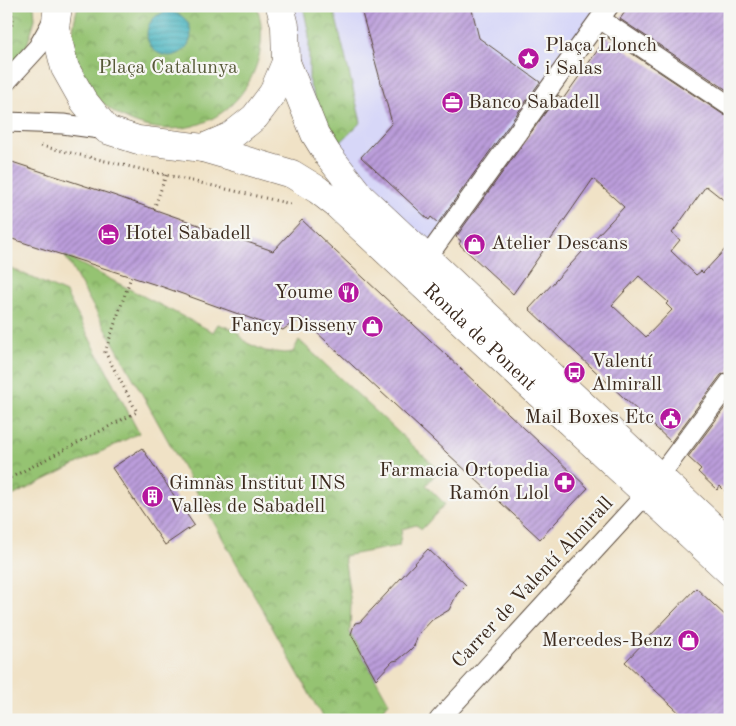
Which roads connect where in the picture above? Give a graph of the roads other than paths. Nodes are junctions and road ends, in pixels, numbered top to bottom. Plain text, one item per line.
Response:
1 (280, 6) edge
2 (57, 10) edge
3 (605, 13) edge
4 (286, 62) junction
5 (6, 82) edge
6 (730, 106) edge
7 (6, 122) edge
8 (107, 130) junction
9 (202, 148) junction
10 (426, 259) junction
11 (730, 382) edge
12 (652, 485) junction
13 (730, 543) edge
14 (730, 572) edge
15 (439, 720) edge

1 - 4 main road
2 - 5 street
2 - 8 main road
3 - 6 street
3 - 10 street
4 - 9 main road
4 - 10 main road, Ronda de Ponent
7 - 8 street
8 - 9 main road, Ronda de Ponent
9 - 12 main road, Ronda de Ponent
10 - 12 main road, Ronda de Ponent
11 - 12 street, Carrer de Valentí Almirall
12 - 13 main road, Ronda de Ponent
12 - 14 main road, Ronda de Ponent
12 - 15 street, Carrer de Valentí Almirall

